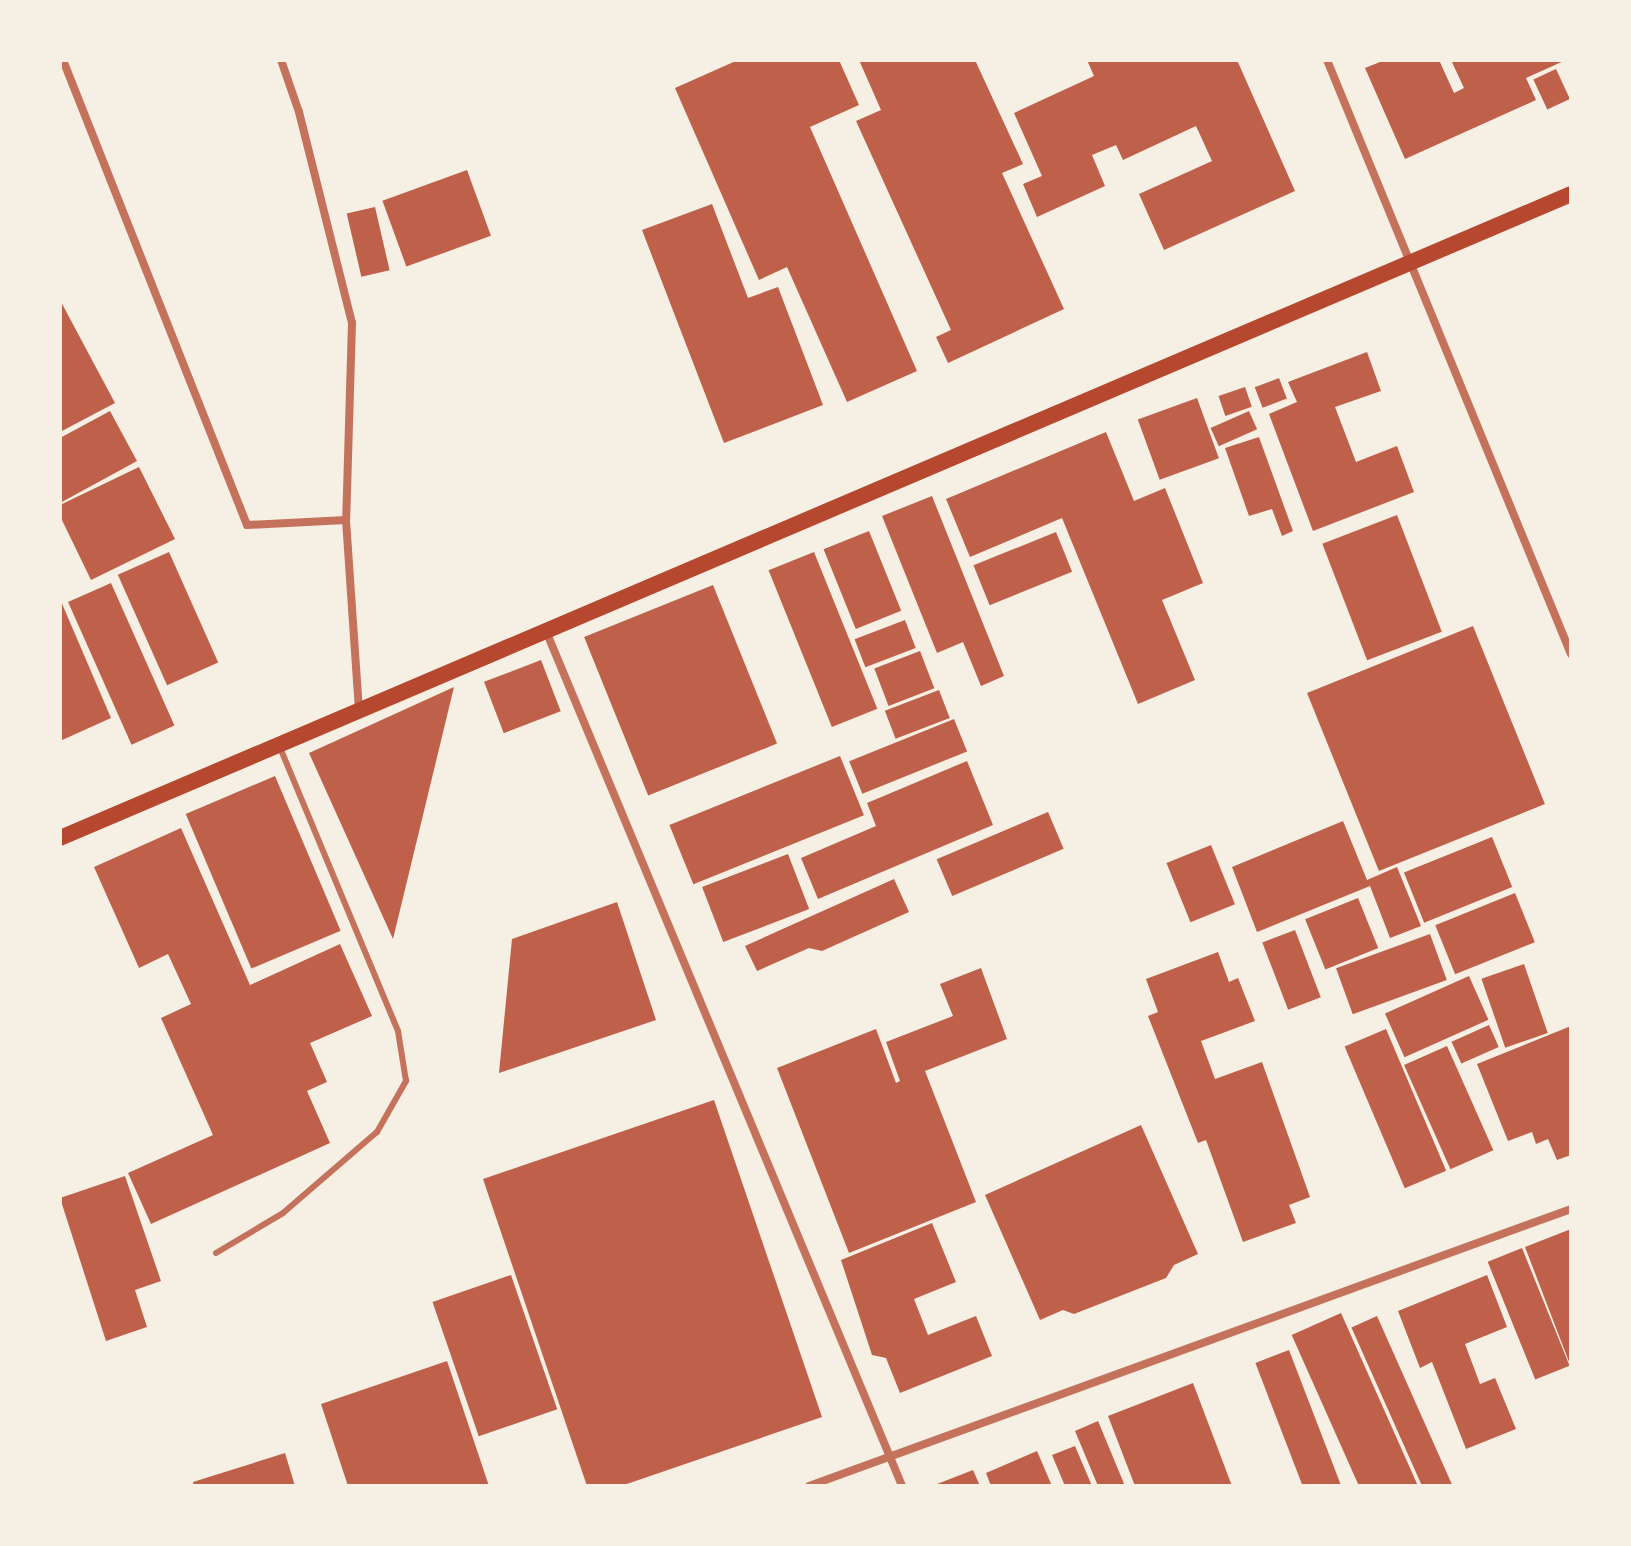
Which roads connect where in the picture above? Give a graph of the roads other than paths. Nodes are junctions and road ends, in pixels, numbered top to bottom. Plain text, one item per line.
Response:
1 (63, 60) edge
2 (281, 60) edge
3 (1327, 60) edge
4 (1571, 194) edge
5 (1412, 261) junction
6 (346, 520) junction
7 (546, 631) junction
8 (1571, 654) edge
9 (359, 710) junction
10 (279, 745) junction
11 (60, 838) edge
12 (1571, 1209) edge
13 (216, 1253) dead end
14 (892, 1454) junction
15 (809, 1486) edge
16 (902, 1486) edge

1 - 6 street
2 - 6 street
3 - 5 street
4 - 5 main road
5 - 7 main road
5 - 8 street
6 - 9 street
7 - 9 main road
7 - 14 street
9 - 10 main road
10 - 11 main road
10 - 13 lane
12 - 14 street
14 - 15 street
14 - 16 street

